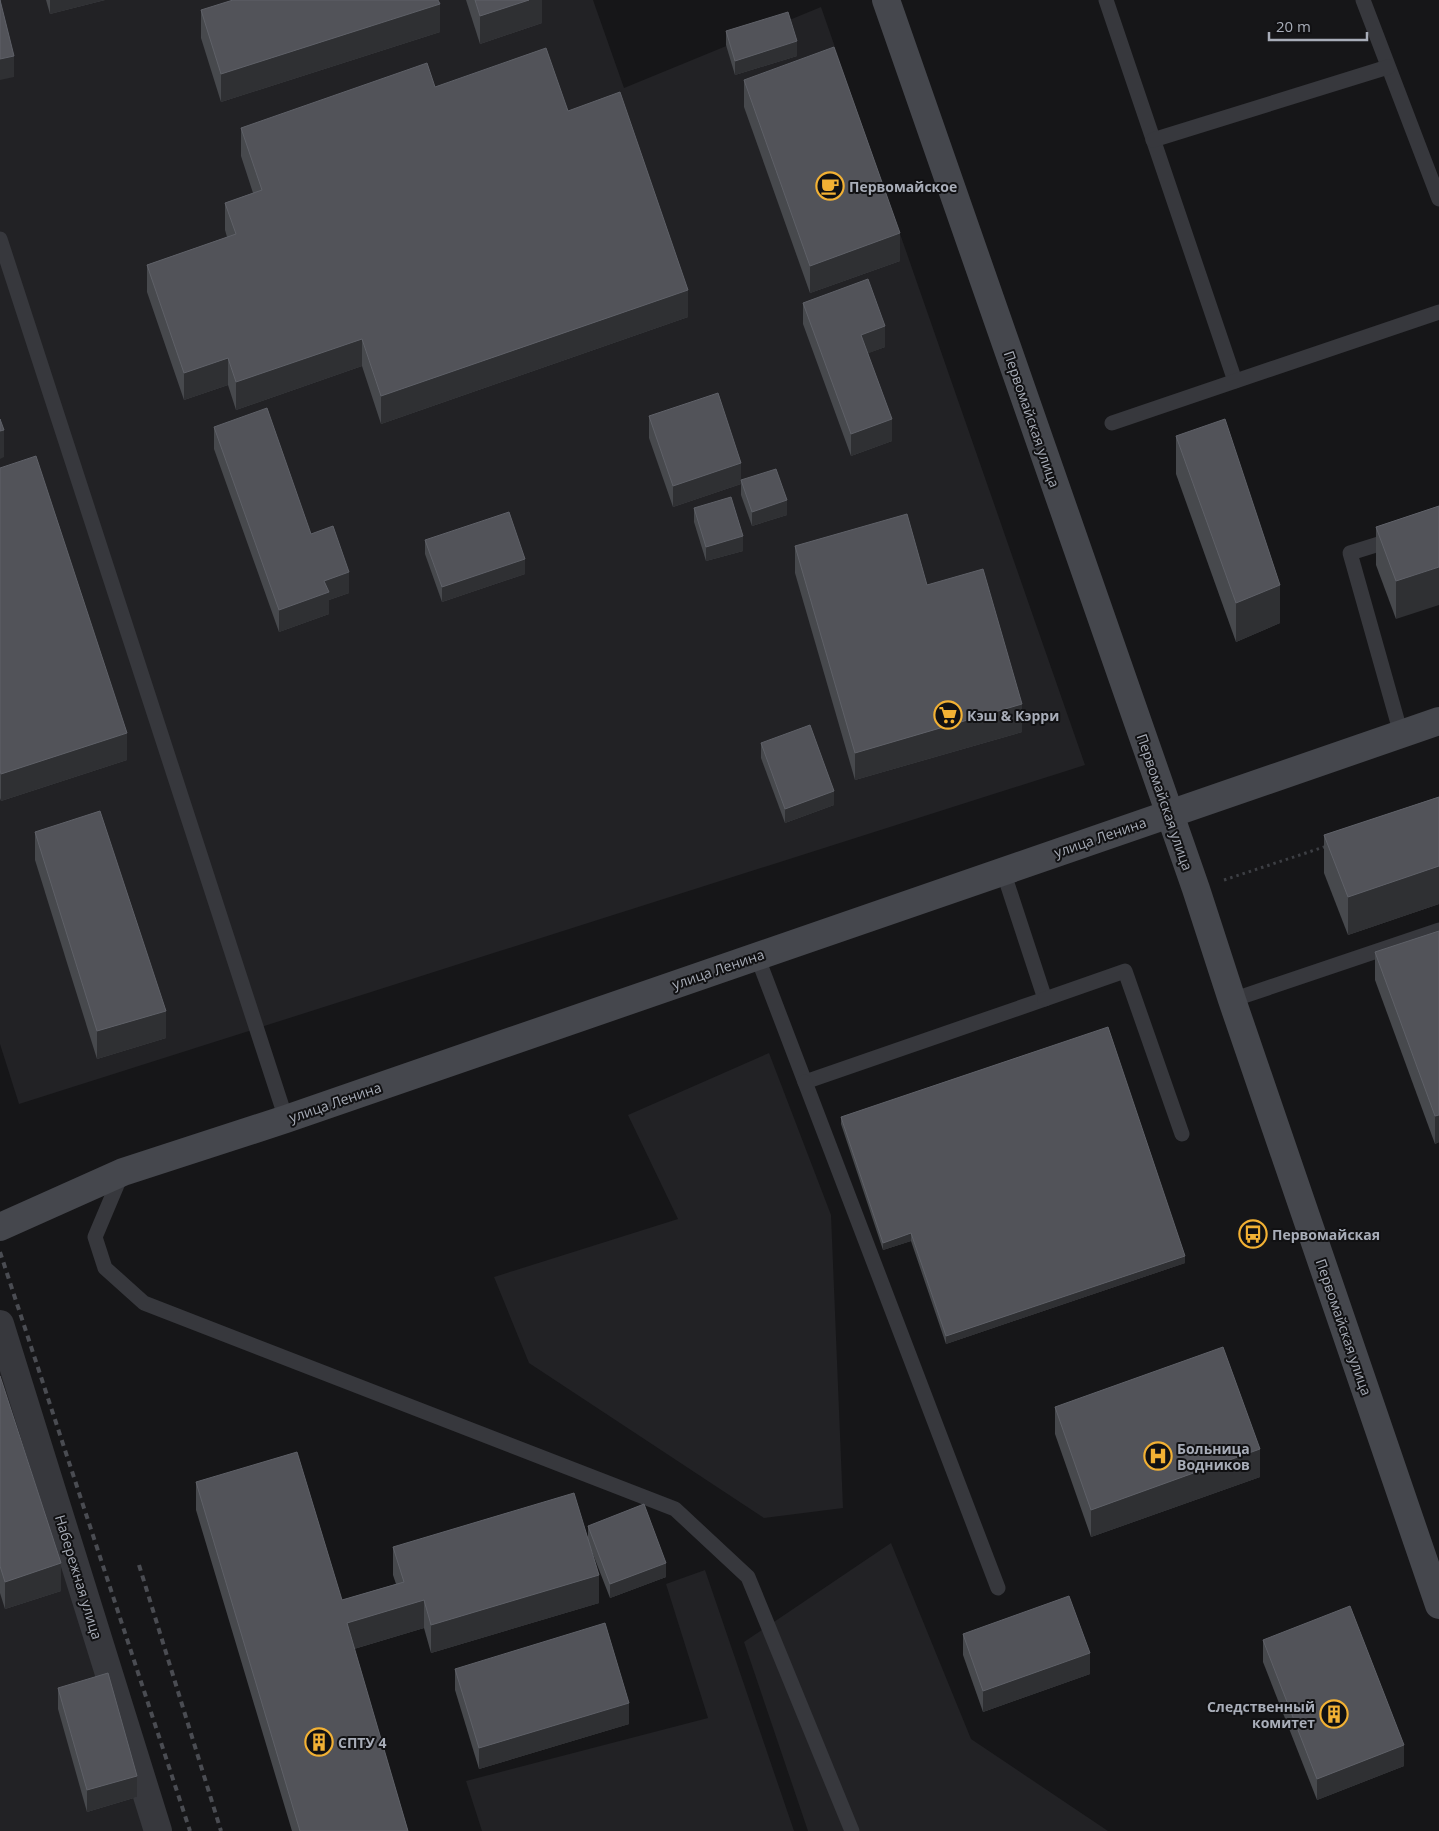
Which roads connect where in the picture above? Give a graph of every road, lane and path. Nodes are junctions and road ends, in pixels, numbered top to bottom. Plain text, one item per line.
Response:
1 (886, 0) edge
2 (1106, 0) edge
3 (1363, 0) edge
4 (1388, 67) junction
5 (1153, 140) junction
6 (1439, 200) edge
7 (0, 239) edge
8 (1439, 312) edge
9 (1235, 381) junction
10 (1112, 423) dead end
11 (1412, 533) edge
12 (1439, 721) edge
13 (1401, 734) junction
14 (1169, 813) junction
15 (1336, 843) edge
16 (1003, 871) junction
17 (1196, 889) junction
18 (1439, 930) edge
19 (757, 956) junction
20 (1045, 999) junction
21 (1232, 1000) junction
22 (804, 1082) junction
23 (286, 1119) junction
24 (1182, 1134) dead end
25 (123, 1172) junction
26 (0, 1227) edge
27 (0, 1324) edge
28 (998, 1588) dead end
29 (1439, 1605) edge
30 (158, 1831) edge
31 (852, 1831) edge

1 - 14 street, Первомайская улица
2 - 5 lane
3 - 4 lane
4 - 5 lane
4 - 6 lane
5 - 9 lane
7 - 23 lane
8 - 9 lane
9 - 10 lane
11 - 13 lane
12 - 13 street, улица Ленина
13 - 14 street, улица Ленина
14 - 16 street, улица Ленина
14 - 17 street, Первомайская улица
15 - 17 path
16 - 19 street, улица Ленина
16 - 20 lane
17 - 21 street, Первомайская улица
18 - 21 lane
19 - 22 lane
19 - 23 street, улица Ленина
20 - 22 lane
20 - 24 lane
21 - 29 street, Первомайская улица
22 - 28 lane
23 - 25 street, улица Ленина
25 - 26 street, улица Ленина
25 - 31 lane
27 - 30 street, Набережная улица

